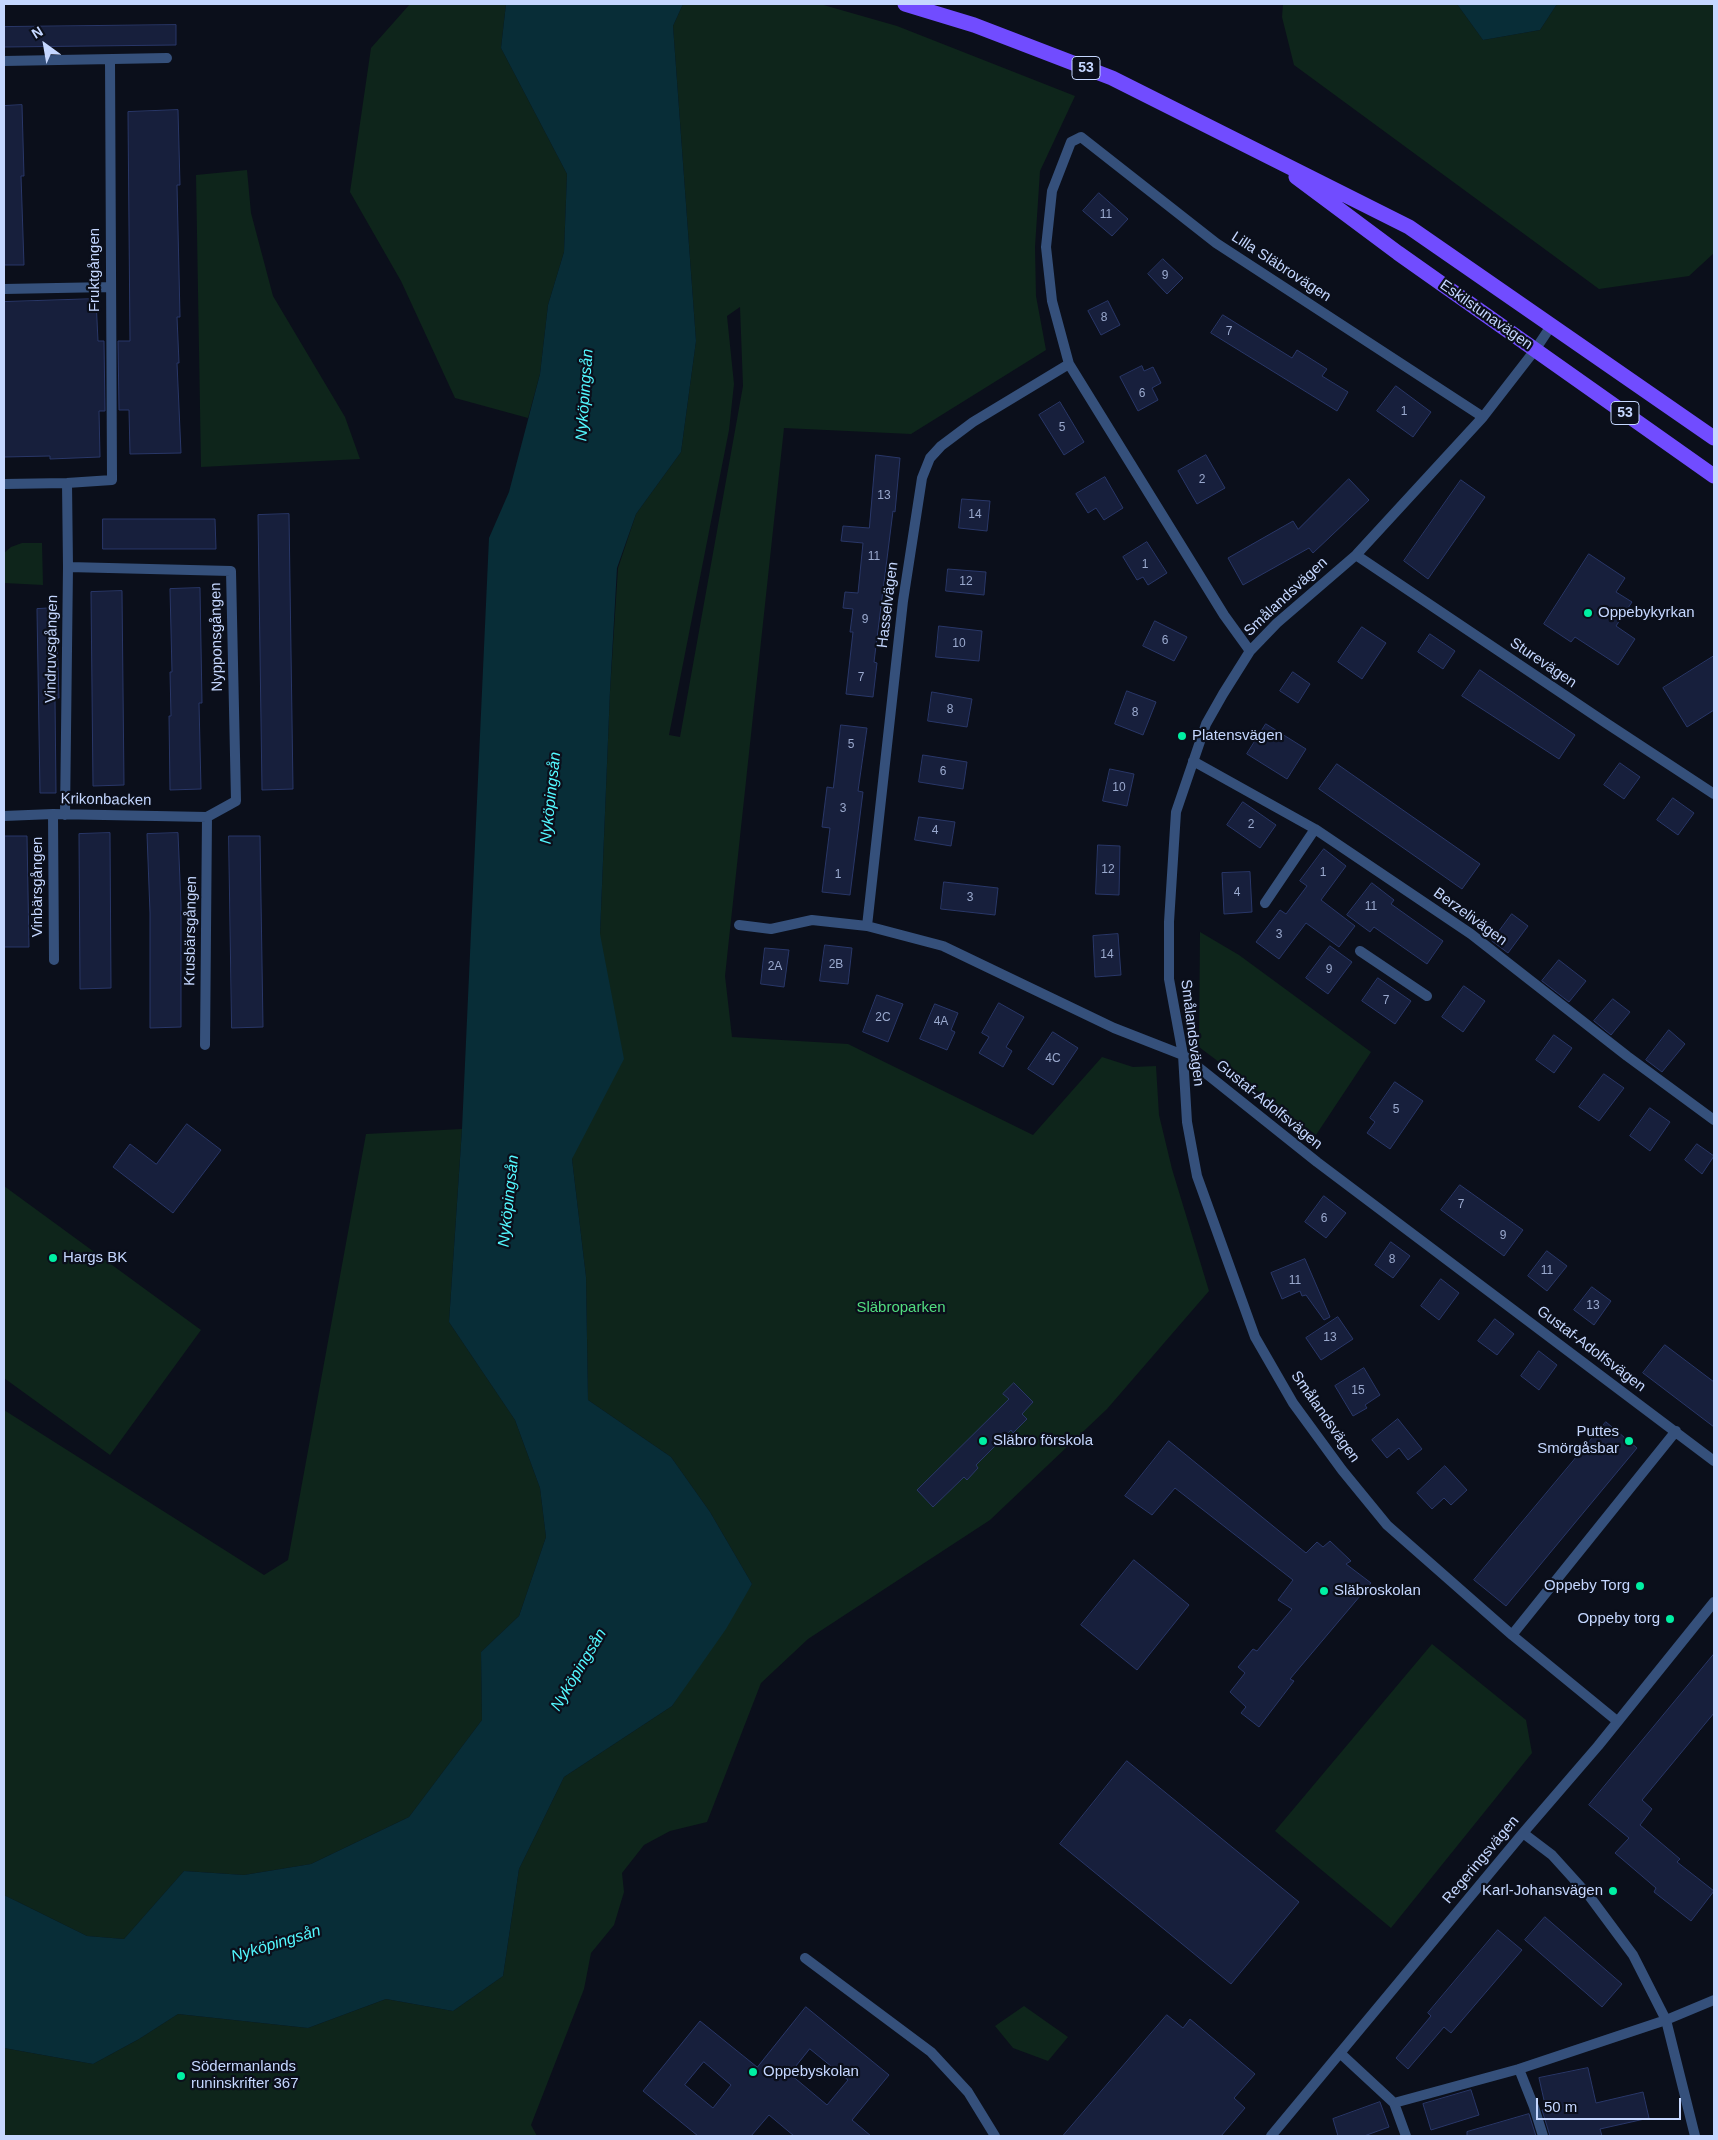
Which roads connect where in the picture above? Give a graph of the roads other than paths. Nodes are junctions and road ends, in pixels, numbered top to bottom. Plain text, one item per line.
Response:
1 (905, 4) edge
2 (167, 58) dead end
3 (110, 60) junction
4 (4, 61) edge
5 (1260, 151) junction
6 (110, 287) junction
7 (4, 289) edge
8 (1551, 326) junction
9 (1536, 350) junction
10 (1069, 364) junction
11 (1483, 417) junction
12 (1714, 438) edge
13 (1714, 476) edge
14 (4, 484) edge
15 (66, 484) junction
16 (1356, 555) junction
17 (68, 567) junction
18 (1250, 651) junction
19 (1193, 761) junction
20 (1714, 794) edge
21 (53, 814) junction
22 (65, 815) junction
23 (4, 816) edge
24 (207, 817) junction
25 (1315, 829) junction
26 (1265, 903) dead end
27 (739, 926) dead end
28 (867, 926) junction
29 (1360, 951) dead end
30 (54, 960) dead end
31 (1427, 996) dead end
32 (205, 1045) dead end
33 (1183, 1055) junction
34 (1714, 1120) edge
35 (1676, 1431) junction
36 (1714, 1461) edge
37 (1714, 1602) edge
38 (1512, 1635) junction
39 (1618, 1721) junction
40 (1523, 1832) junction
41 (805, 1958) dead end
42 (1714, 2000) edge
43 (1666, 2020) junction
44 (1340, 2053) junction
45 (1519, 2070) junction
46 (1394, 2103) junction
47 (995, 2136) edge
48 (1270, 2136) edge
49 (1406, 2136) edge
50 (1543, 2136) edge
51 (1694, 2136) edge

1 - 5 main road, Eskilstunavägen / 53
2 - 3 street
3 - 4 street
3 - 6 street, Fruktgången
5 - 8 main road, Eskilstunavägen / 53
5 - 9 main road, Eskilstunavägen / 53
6 - 7 street
6 - 15 street, Fruktgången
8 - 9 street, Smålandsvägen
8 - 12 main road, Eskilstunavägen / 53
9 - 11 street, Smålandsvägen
9 - 13 main road, Eskilstunavägen / 53
10 - 11 street, Lilla Släbrovägen
10 - 18 street
10 - 28 street, Hasselvägen
11 - 16 street, Smålandsvägen
14 - 15 street
15 - 17 street, Vindruvsgången
16 - 18 street, Smålandsvägen
16 - 20 street, Sturevägen
17 - 22 street, Vindruvsgången
17 - 24 street, Nypponsgången
18 - 19 street, Smålandsvägen
19 - 25 street, Berzelivägen
19 - 33 street, Smålandsvägen
21 - 22 street, Krikonbacken
21 - 23 street, Krikonbacken
21 - 30 street, Vinbärsgången
22 - 24 street, Krikonbacken
24 - 32 street, Krusbärsgången
25 - 26 street
25 - 34 street, Berzelivägen
27 - 28 street, Gustaf-Adolfsvägen
28 - 33 street, Gustaf-Adolfsvägen
29 - 31 street
33 - 35 street, Gustaf-Adolfsvägen
33 - 38 street, Smålandsvägen
35 - 36 street, Gustaf-Adolfsvägen
35 - 38 street
37 - 39 street, Regeringsvägen
38 - 39 street, Smålandsvägen
39 - 40 street, Regeringsvägen
40 - 43 street
40 - 44 street, Regeringsvägen
41 - 47 street
42 - 43 street
43 - 45 street
43 - 51 street
44 - 46 street
44 - 48 street, Regeringsvägen
45 - 46 street
45 - 50 street
46 - 49 street

